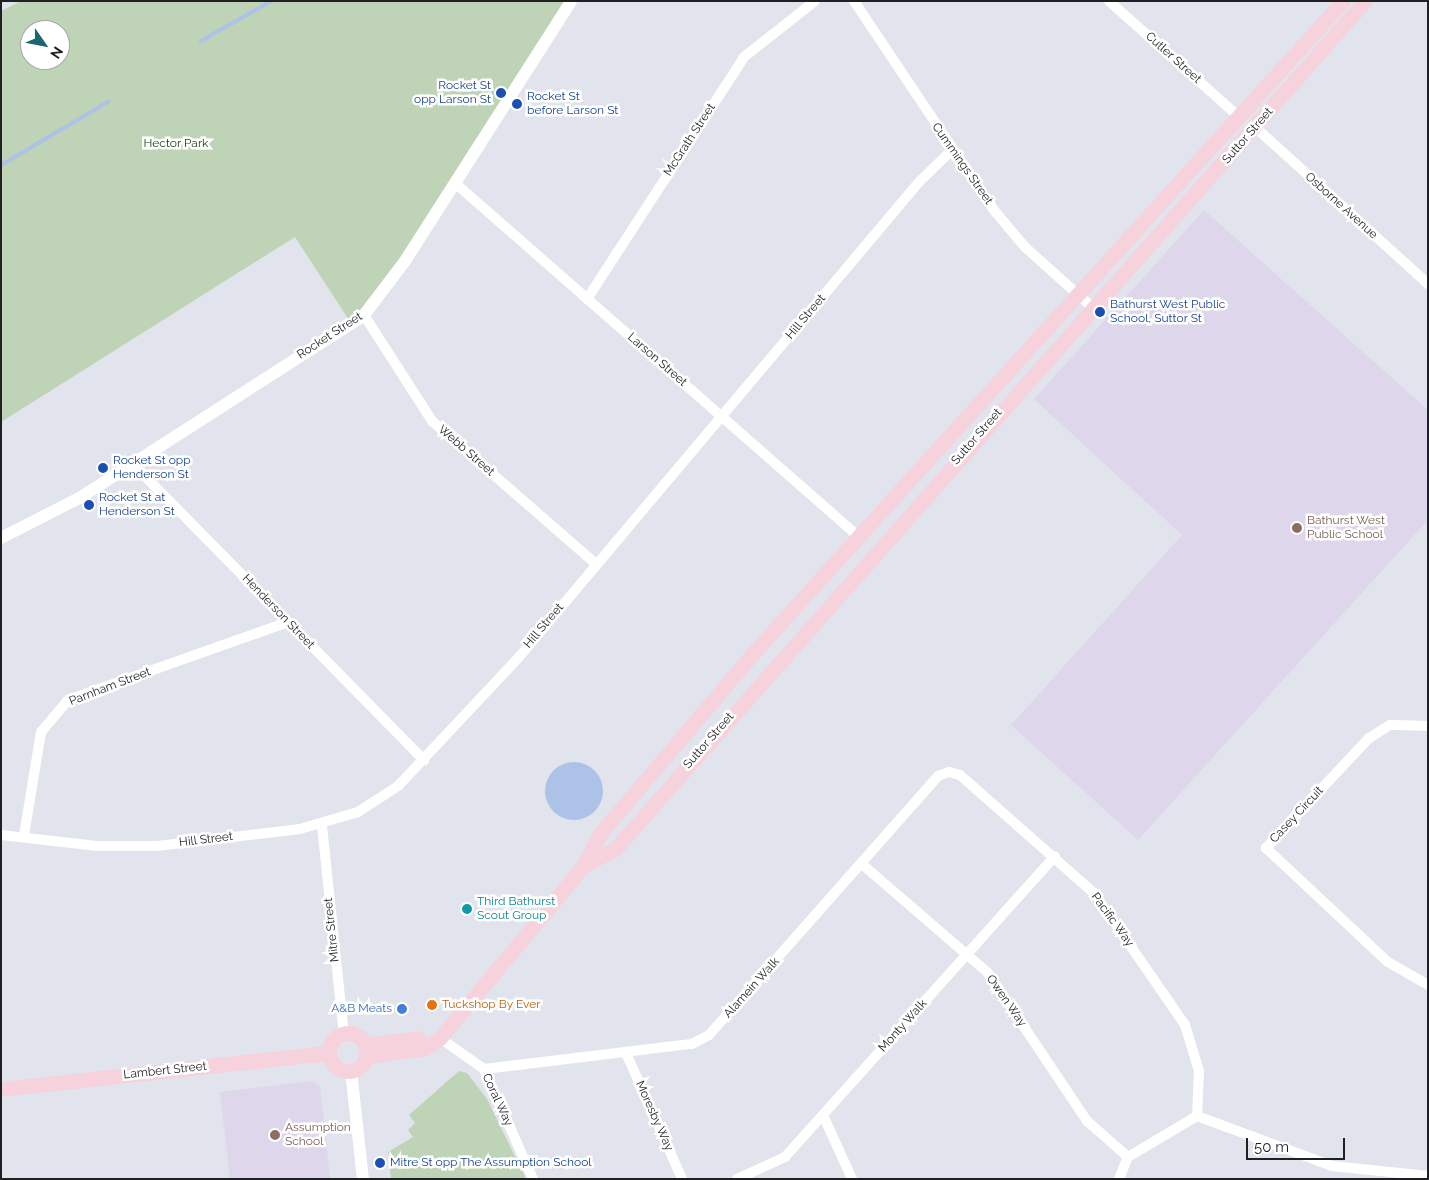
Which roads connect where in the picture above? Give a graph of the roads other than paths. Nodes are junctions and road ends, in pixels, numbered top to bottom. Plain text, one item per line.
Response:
1 (571, 1) edge
2 (815, 1) edge
3 (854, 1) edge
4 (1109, 1) edge
5 (1343, 1) edge
6 (1365, 1) edge
7 (1237, 115) junction
8 (1255, 127) junction
9 (951, 151) junction
10 (455, 183) junction
11 (1428, 284) edge
12 (1076, 293) junction
13 (587, 299) junction
14 (1093, 308) junction
15 (364, 315) junction
16 (722, 417) junction
17 (132, 463) junction
18 (858, 536) junction
19 (1, 538) edge
20 (596, 564) junction
21 (288, 622) junction
22 (1428, 726) edge
23 (424, 760) junction
24 (949, 772) joint
25 (322, 826) junction
26 (1, 835) edge
27 (24, 835) junction
28 (1055, 856) junction
29 (863, 865) junction
30 (584, 866) junction
31 (967, 954) junction
32 (1428, 985) edge
33 (344, 1034) junction
34 (440, 1038) junction
35 (366, 1051) junction
36 (329, 1053) junction
37 (626, 1053) junction
38 (484, 1069) junction
39 (350, 1071) junction
40 (1, 1089) edge
41 (824, 1115) junction
42 (1197, 1116) junction
43 (1128, 1157) junction
44 (1428, 1176) edge
45 (364, 1179) edge
46 (532, 1179) edge
47 (682, 1179) edge
48 (737, 1179) edge
49 (852, 1179) edge
50 (1119, 1179) edge

1 - 10 street, Rocket Street
2 - 13 street, McGrath Street
3 - 9 street, Cummings Street
4 - 7 street, Cutler Street
5 - 7 main road, Suttor Street
6 - 8 main road, Suttor Street
7 - 12 main road, Suttor Street
8 - 11 street, Osborne Avenue
8 - 14 main road, Suttor Street
9 - 12 street, Cummings Street
9 - 16 street, Hill Street
10 - 13 street, Larson Street
10 - 15 street, Rocket Street
12 - 14 street, Cummings Street
12 - 18 main road, Suttor Street
13 - 16 street, Larson Street
14 - 30 main road, Suttor Street
15 - 17 street, Rocket Street
15 - 20 street, Webb Street
16 - 18 street, Larson Street
16 - 20 street, Hill Street
17 - 19 street, Rocket Street
17 - 21 street, Henderson Street
18 - 30 main road, Suttor Street
20 - 23 street, Hill Street
21 - 23 street, Henderson Street
21 - 27 street, Parnham Street
22 - 32 street, Casey Circuit
23 - 25 street, Hill Street
24 - 28 street, Pacific Way
24 - 29 street, Alamein Walk
25 - 27 street, Hill Street
25 - 33 street, Mitre Street
26 - 27 street, Hill Street
28 - 31 street, Monty Walk
28 - 42 street, Pacific Way
29 - 31 street, Owen Way
29 - 37 street, Alamein Walk
30 - 34 main road, Suttor Street
31 - 41 street, Monty Walk
31 - 43 street, Owen Way
33 - 35 main road
33 - 36 main road
34 - 35 main road, Suttor Street
34 - 38 street, Coral Way
35 - 39 main road
36 - 39 main road
36 - 40 main road, Lambert Street
37 - 38 street, Alamein Walk
37 - 47 street, Moresby Way
38 - 46 street, Coral Way
39 - 45 street
41 - 48 street, Monty Walk
41 - 49 street
42 - 43 street
42 - 44 street
43 - 50 street

